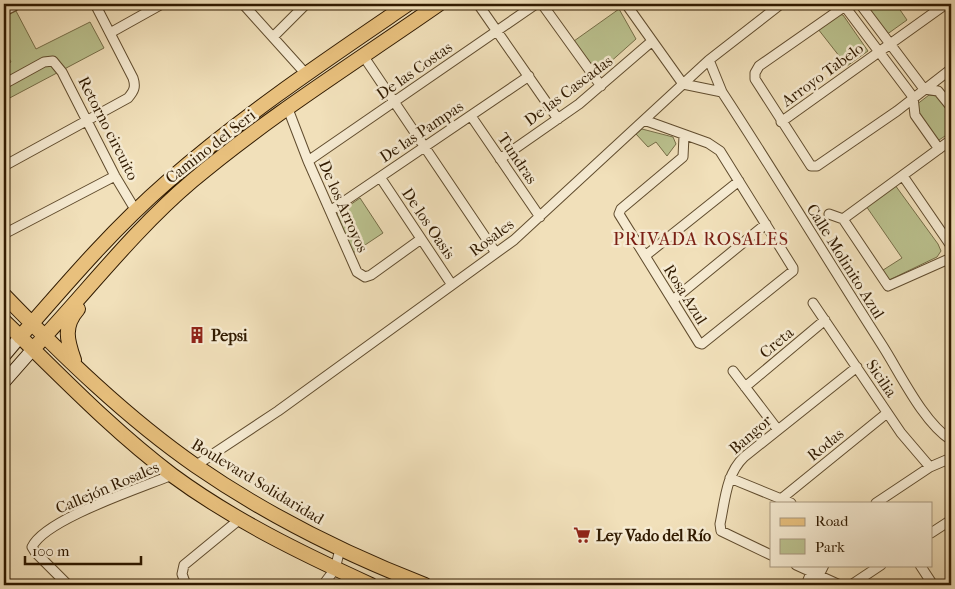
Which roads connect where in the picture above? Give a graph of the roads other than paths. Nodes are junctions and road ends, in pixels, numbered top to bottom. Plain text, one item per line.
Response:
1 (18, 4) edge
2 (95, 4) edge
3 (162, 4) edge
4 (243, 4) edge
5 (306, 4) edge
6 (408, 4) edge
7 (439, 4) edge
8 (478, 4) edge
9 (536, 4) edge
10 (542, 4) edge
11 (626, 4) edge
12 (781, 4) edge
13 (860, 4) edge
14 (946, 4) edge
15 (844, 5) edge
16 (4, 11) edge
17 (497, 31) junction
18 (110, 33) junction
19 (273, 37) junction
20 (652, 42) junction
21 (890, 43) junction
22 (879, 51) junction
23 (364, 57) junction
24 (709, 60) junction
25 (951, 69) edge
26 (306, 74) junction
27 (529, 76) junction
28 (4, 84) edge
29 (683, 84) junction
30 (601, 86) junction
31 (924, 89) junction
32 (722, 92) junction
33 (913, 97) junction
34 (394, 102) junction
35 (951, 107) edge
36 (288, 109) junction
37 (897, 111) junction
38 (915, 115) junction
39 (471, 116) junction
40 (558, 119) junction
41 (644, 120) junction
42 (88, 121) junction
43 (781, 122) junction
44 (684, 136) junction
45 (951, 141) edge
46 (425, 147) junction
47 (939, 149) junction
48 (500, 158) junction
49 (308, 162) junction
50 (4, 166) edge
51 (115, 176) junction
52 (903, 176) junction
53 (380, 177) junction
54 (739, 181) junction
55 (136, 211) junction
56 (330, 211) junction
57 (829, 214) dead end
58 (540, 217) junction
59 (843, 219) junction
60 (766, 224) junction
61 (4, 234) edge
62 (421, 239) junction
63 (951, 246) edge
64 (121, 251) junction
65 (496, 253) junction
66 (645, 256) junction
67 (951, 258) edge
68 (452, 285) junction
69 (4, 295) edge
70 (673, 300) junction
71 (814, 303) dead end
72 (826, 320) junction
73 (4, 321) edge
74 (32, 324) junction
75 (45, 336) junction
76 (20, 337) junction
77 (33, 349) junction
78 (4, 356) edge
79 (75, 364) junction
80 (857, 368) junction
81 (733, 371) dead end
82 (4, 382) edge
83 (745, 387) junction
84 (887, 413) junction
85 (778, 430) junction
86 (951, 440) edge
87 (951, 458) edge
88 (195, 466) junction
89 (930, 467) junction
90 (172, 475) junction
91 (730, 478) junction
92 (781, 499) junction
93 (788, 502) edge
94 (878, 502) edge
95 (240, 519) junction
96 (951, 520) edge
97 (932, 532) edge
98 (340, 549) junction
99 (770, 555) edge
100 (799, 566) edge
101 (880, 566) edge
102 (921, 566) edge
103 (335, 569) junction
104 (815, 571) edge
105 (68, 585) edge
106 (186, 585) edge
107 (322, 585) edge
108 (371, 585) edge
109 (425, 585) edge
110 (806, 585) edge
111 (814, 585) edge
112 (840, 585) edge
113 (851, 585) edge
114 (933, 585) edge

1 - 16 street
2 - 18 street, Retorno circuito
3 - 18 street
4 - 19 street
5 - 19 street
6 - 26 main road, Camino del Seri
7 - 23 main road, Camino del Seri
8 - 17 street
9 - 17 street, De las Costas
10 - 30 street
11 - 20 street
12 - 24 street, Rosales
13 - 21 street
14 - 21 street, Arroyo Tabelo
15 - 22 street
15 - 43 street
17 - 27 street
17 - 34 street, De las Costas
18 - 42 street, Retorno circuito
19 - 26 street
20 - 29 street
20 - 30 street, De las Cascadas
21 - 22 street, Arroyo Tabelo
21 - 31 street
22 - 33 street
22 - 43 street, Arroyo Tabelo
23 - 34 street
23 - 36 main road, Camino del Seri
24 - 29 street, Rosales
24 - 32 street, Calle Molinito Azul
25 - 31 street
26 - 55 main road, Camino del Seri
27 - 39 street, De las Pampas
27 - 40 street
28 - 42 street, Retorno circuito
29 - 32 street
29 - 41 street, Rosales
30 - 40 street, De las Cascadas
31 - 33 street
31 - 35 street
32 - 86 street, Calle Molinito Azul
33 - 37 street
33 - 38 street
34 - 46 street
34 - 49 street, De las Costas
36 - 49 street, De los Arroyos
36 - 64 main road, Camino del Seri
37 - 38 street
37 - 43 street
38 - 47 street
39 - 46 street, De las Pampas
39 - 48 street, Tundras
40 - 48 street, De las Cascadas
41 - 44 street
41 - 58 street, Rosales
42 - 50 street
42 - 51 street, Retorno circuito
44 - 54 street
44 - 66 street, Rosa Azul
45 - 47 street
46 - 53 street, De las Pampas
46 - 65 street
47 - 52 street
48 - 58 street, Tundras
49 - 56 street, De los Arroyos
51 - 55 street, Retorno circuito
51 - 61 street
52 - 59 street
52 - 63 street
53 - 56 street, De las Pampas
53 - 62 street, De los Oasis
54 - 60 street
54 - 66 street
55 - 74 main road, Camino del Seri
56 - 62 street, De los Arroyos
57 - 59 street
58 - 65 street, Rosales
59 - 67 street
60 - 70 street
60 - 70 street, Rosa Azul
62 - 68 street, De los Oasis
64 - 75 main road, Camino del Seri
64 - 79 main road
65 - 68 street, Rosales
66 - 70 street, Rosa Azul
68 - 88 street, Rosales
69 - 74 main road, Boulevard Solidaridad
71 - 72 street, Sicilia
72 - 80 street, Sicilia
72 - 83 street, Creta
73 - 76 main road
74 - 75 main road, Boulevard Solidaridad
74 - 76 main road, Camino del Seri
75 - 77 main road, Camino del Seri
75 - 79 main road, Boulevard Solidaridad
76 - 77 main road
76 - 78 main road
77 - 82 main road
77 - 90 main road
79 - 88 main road, Boulevard Solidaridad
80 - 84 street, Sicilia
80 - 85 street, Bangor
81 - 83 street
83 - 85 street
84 - 89 street, Sicilia
84 - 92 street, Rodas
85 - 91 street, Bangor
87 - 89 street
88 - 98 main road, Boulevard Solidaridad
89 - 94 street
90 - 95 main road
90 - 105 street, Callejón Rosales
91 - 92 street
91 - 99 street, Bangor
92 - 93 street
95 - 103 main road
95 - 106 street
96 - 97 street
98 - 103 street
98 - 109 main road, Boulevard Solidaridad
100 - 104 street
101 - 113 street
102 - 114 street
103 - 107 street
103 - 108 main road
104 - 110 street
104 - 111 street
104 - 112 street

